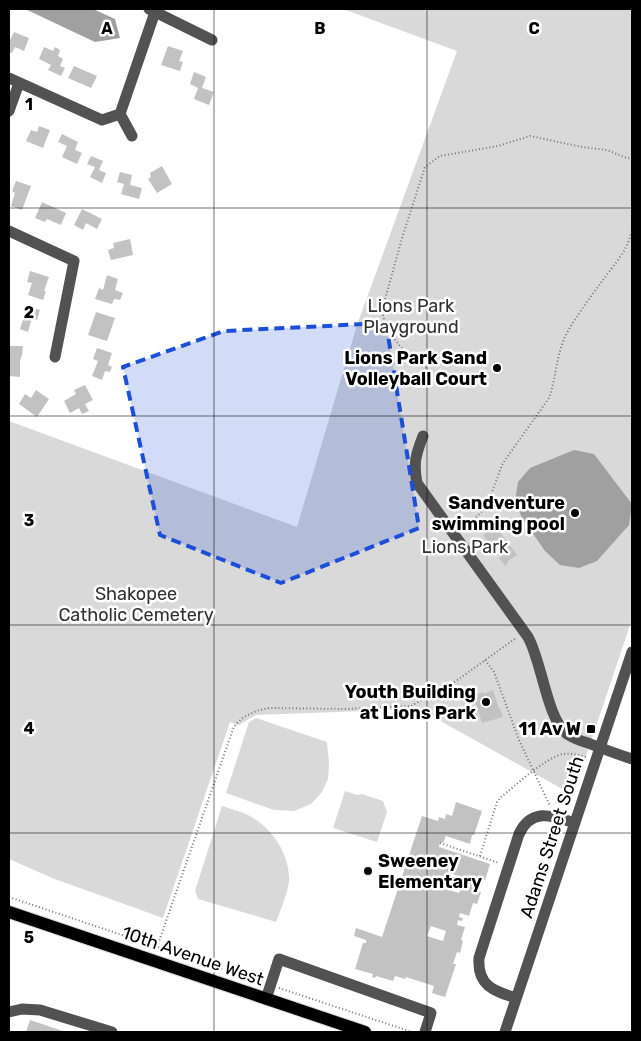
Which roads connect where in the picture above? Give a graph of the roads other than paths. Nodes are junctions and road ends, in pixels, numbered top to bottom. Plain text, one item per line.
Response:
1 (152, 10) edge
2 (212, 40) dead end
3 (14, 80) edge
4 (9, 112) edge
5 (120, 114) junction
6 (132, 136) dead end
7 (9, 231) edge
8 (56, 357) dead end
9 (424, 436) dead end
10 (632, 652) edge
11 (600, 748) junction
12 (632, 759) edge
13 (575, 823) junction
14 (9, 912) edge
15 (516, 998) junction
16 (266, 999) junction
17 (9, 1012) edge
18 (112, 1032) edge
19 (366, 1032) edge
20 (425, 1032) edge
21 (505, 1032) edge

1 - 2 street
1 - 5 street
3 - 4 street
3 - 5 street
5 - 6 street
7 - 8 street
9 - 11 street
10 - 11 street, Adams Street South
11 - 12 street
11 - 13 street, Adams Street South
13 - 15 street, Adams Street South
13 - 15 street
14 - 16 main road, 10th Avenue West
15 - 21 street, Adams Street South
16 - 19 main road, 10th Avenue West
16 - 20 street
17 - 18 street

